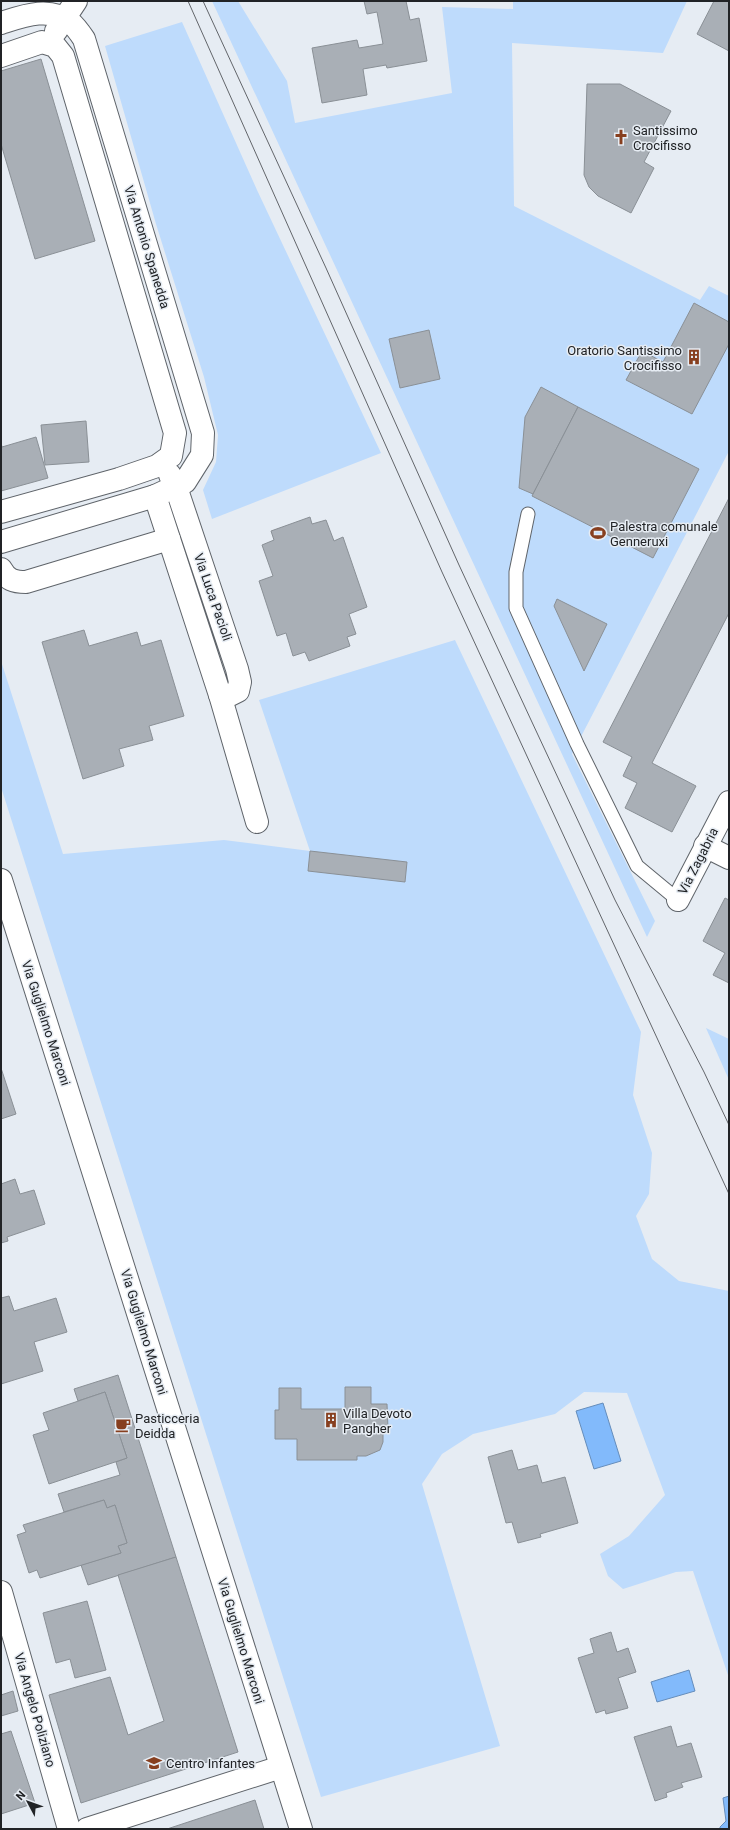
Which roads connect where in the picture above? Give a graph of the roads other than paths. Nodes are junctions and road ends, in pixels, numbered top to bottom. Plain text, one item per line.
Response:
1 (76, 1) edge
2 (62, 19) junction
3 (1, 23) edge
4 (48, 44) junction
5 (1, 56) edge
6 (145, 238) junction
7 (119, 246) junction
8 (167, 459) junction
9 (181, 484) junction
10 (155, 496) junction
11 (1, 512) edge
12 (528, 514) dead end
13 (169, 539) junction
14 (1, 542) edge
15 (1, 569) edge
16 (220, 695) junction
17 (729, 802) edge
18 (257, 822) dead end
19 (705, 846) junction
20 (729, 858) edge
21 (1, 880) edge
22 (678, 900) joint
23 (1, 1592) edge
24 (280, 1767) junction
25 (69, 1829) edge
26 (87, 1829) edge
27 (300, 1829) edge

1 - 2 street
2 - 3 street, Via Antonio Spanedda
2 - 4 street
2 - 6 street, Via Antonio Spanedda
4 - 5 street
4 - 7 street, Via Antonio Spanedda
6 - 7 street
6 - 9 street, Via Antonio Spanedda
7 - 8 street, Via Antonio Spanedda
8 - 9 street
8 - 11 street
9 - 10 street
9 - 16 street, Via Luca Pacioli
10 - 13 street, Via Luca Pacioli
10 - 14 street
12 - 22 lane
13 - 15 street
13 - 16 street, Via Luca Pacioli
16 - 18 street, Via Luca Pacioli
17 - 19 street, Via Zagabria
19 - 20 street
19 - 22 street, Via Zagabria
21 - 24 street, Via Guglielmo Marconi
23 - 25 street, Via Angelo Poliziano
24 - 26 street
24 - 27 street, Via Guglielmo Marconi

